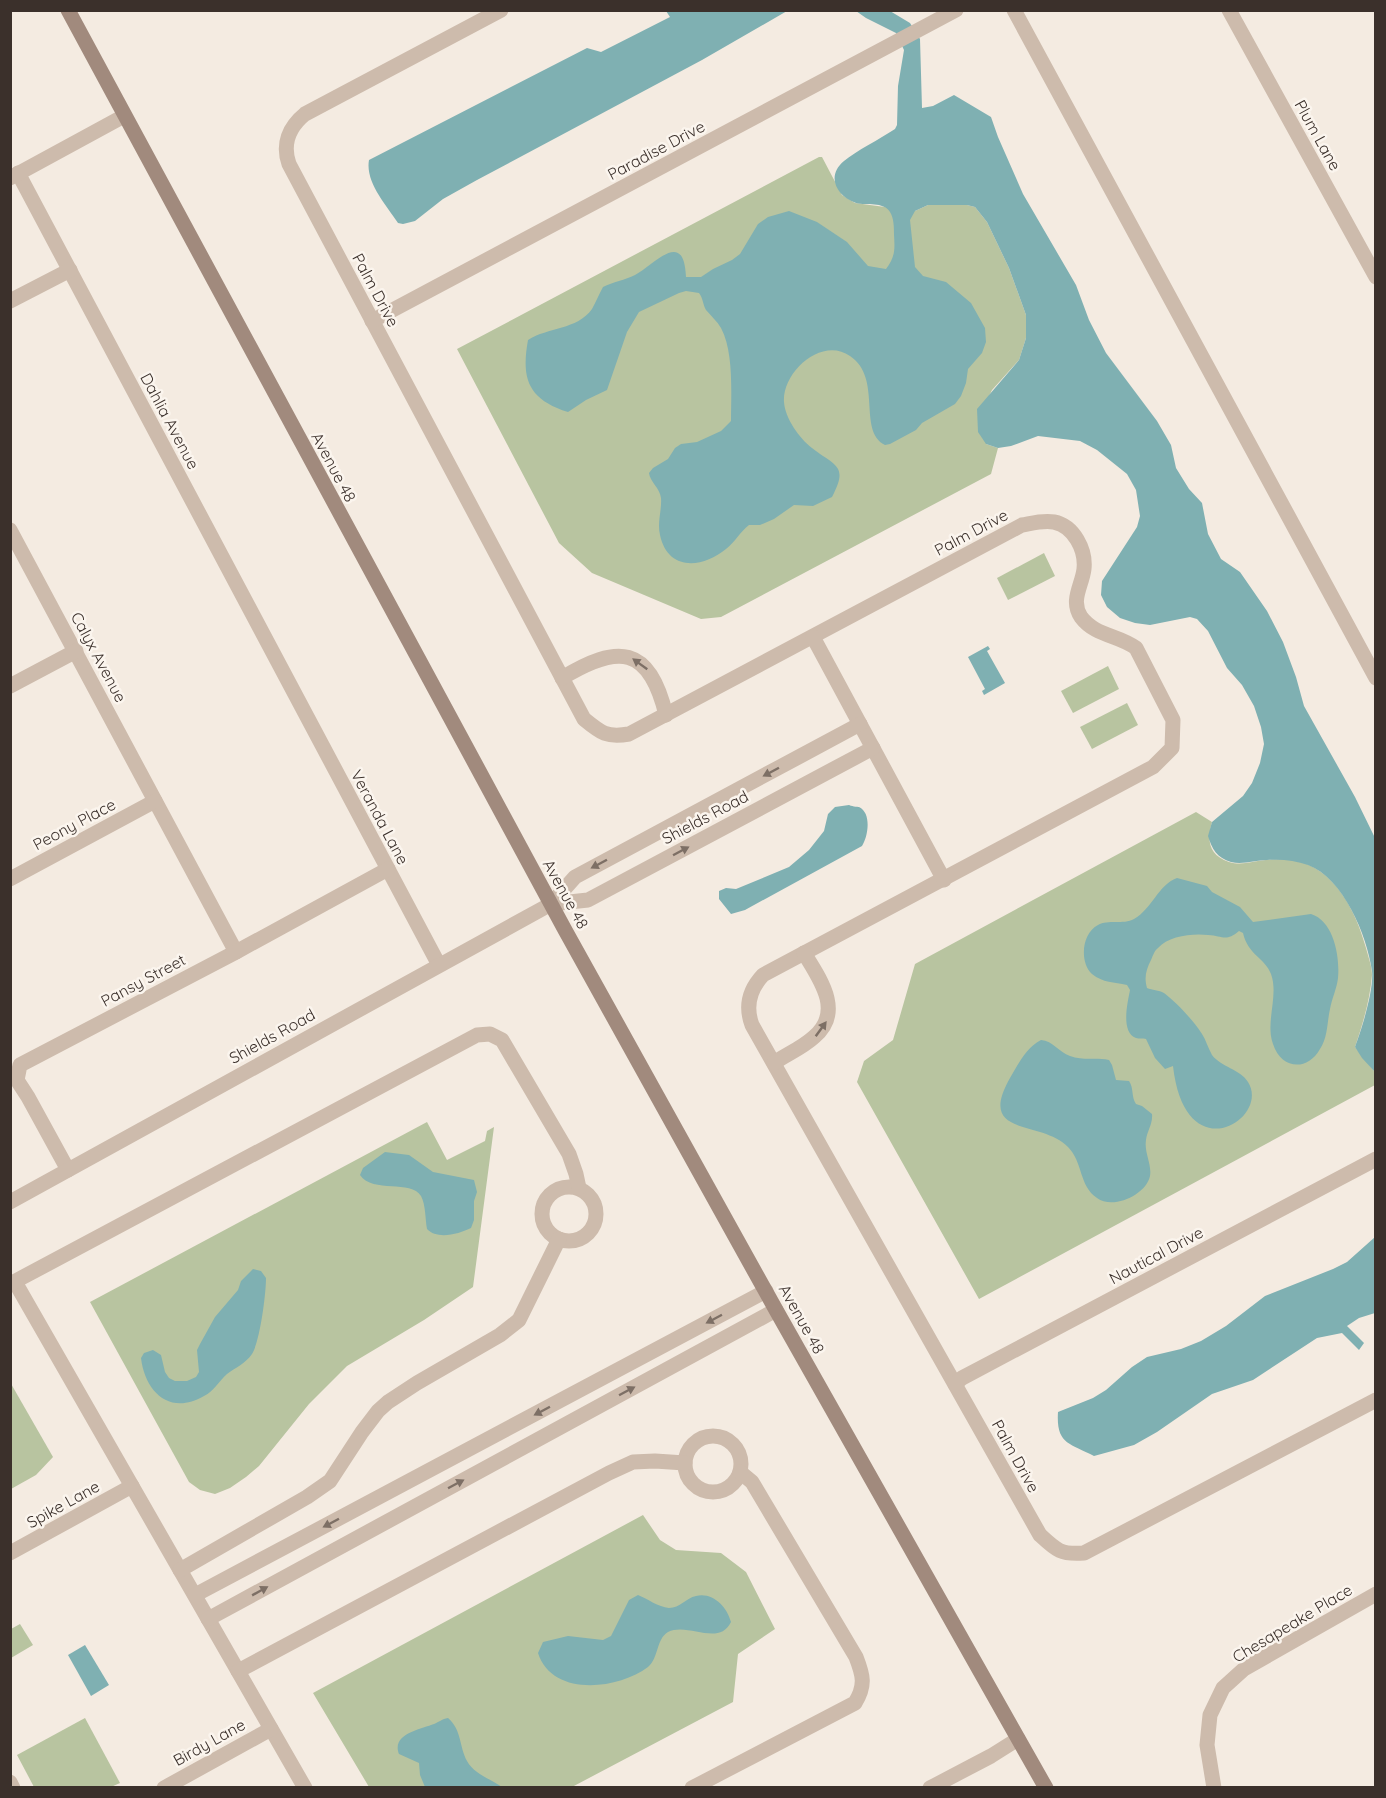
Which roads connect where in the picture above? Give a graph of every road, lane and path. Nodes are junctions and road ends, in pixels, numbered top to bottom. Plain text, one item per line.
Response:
1 (68, 10) edge
2 (501, 10) edge
3 (956, 10) edge
4 (1014, 10) edge
5 (1229, 10) edge
6 (124, 116) junction
7 (14, 175) edge
8 (70, 270) junction
9 (1376, 277) edge
10 (10, 301) edge
11 (372, 321) junction
12 (10, 530) edge
13 (813, 637) junction
14 (76, 651) junction
15 (562, 678) junction
16 (1376, 678) edge
17 (290, 685) joint
18 (10, 686) edge
19 (666, 715) junction
20 (860, 724) junction
21 (873, 748) junction
22 (155, 801) junction
23 (388, 869) junction
24 (10, 879) edge
25 (944, 880) junction
26 (551, 904) junction
27 (236, 952) junction
28 (804, 953) junction
29 (439, 964) junction
30 (774, 1063) junction
31 (1376, 1159) edge
32 (68, 1170) junction
33 (579, 1188) junction
34 (10, 1202) edge
35 (559, 1239) junction
36 (13, 1283) edge
37 (766, 1291) junction
38 (776, 1311) junction
39 (955, 1384) junction
40 (1376, 1400) edge
41 (685, 1463) junction
42 (740, 1472) junction
43 (132, 1486) junction
44 (10, 1552) edge
45 (180, 1570) junction
46 (1376, 1594) edge
47 (195, 1595) junction
48 (208, 1619) junction
49 (238, 1671) junction
50 (271, 1729) junction
51 (1018, 1739) junction
52 (10, 1782) edge
53 (930, 1787) edge
54 (14, 1788) edge
55 (164, 1788) edge
56 (305, 1788) edge
57 (692, 1788) edge
58 (1046, 1788) edge
59 (1214, 1788) edge

1 - 6 main road, Avenue 48
2 - 11 street, Palm Drive
3 - 11 street, Paradise Drive
4 - 16 street
5 - 9 street, Plum Lane
6 - 7 street
6 - 26 main road, Avenue 48
7 - 8 street, Dahlia Avenue
8 - 10 street
8 - 17 street, Dahlia Avenue
11 - 15 street, Palm Drive
12 - 14 street, Calyx Avenue
13 - 19 street, Palm Drive
13 - 20 street
13 - 25 street, Palm Drive
14 - 18 street
14 - 22 street, Calyx Avenue
15 - 19 street, Palm Drive
19 -> 15 street
17 - 23 street, Veranda Lane
20 - 21 street
20 -> 26 street, Shields Road
21 - 25 street
26 -> 21 street, Shields Road
22 - 24 street, Peony Place
22 - 27 street, Calyx Avenue
23 - 27 street, Pansy Street
23 - 29 street, Veranda Lane
25 - 28 street, Palm Drive
26 - 29 street, Shields Road
26 - 37 main road, Avenue 48
27 - 32 street, Pansy Street
30 -> 28 street
28 - 30 street, Palm Drive
29 - 32 street, Shields Road
30 - 39 street, Palm Drive
31 - 39 street, Nautical Drive
32 - 34 street, Shields Road
33 - 35 street
33 - 35 street
33 - 36 street
35 - 45 street
36 - 43 street
37 - 38 main road, Avenue 48
37 -> 47 street
48 -> 38 street
38 - 51 main road, Avenue 48
39 - 40 street, Palm Drive
41 - 42 street
41 - 42 street
41 - 49 street
42 - 57 street
43 - 44 street, Spike Lane
43 - 45 street
45 - 47 street
46 - 59 street, Chesapeake Place
47 - 48 street
48 - 49 street
49 - 50 street
50 - 55 street, Birdy Lane
50 - 56 street
51 - 53 street
51 - 58 main road, Avenue 48
52 - 54 street

